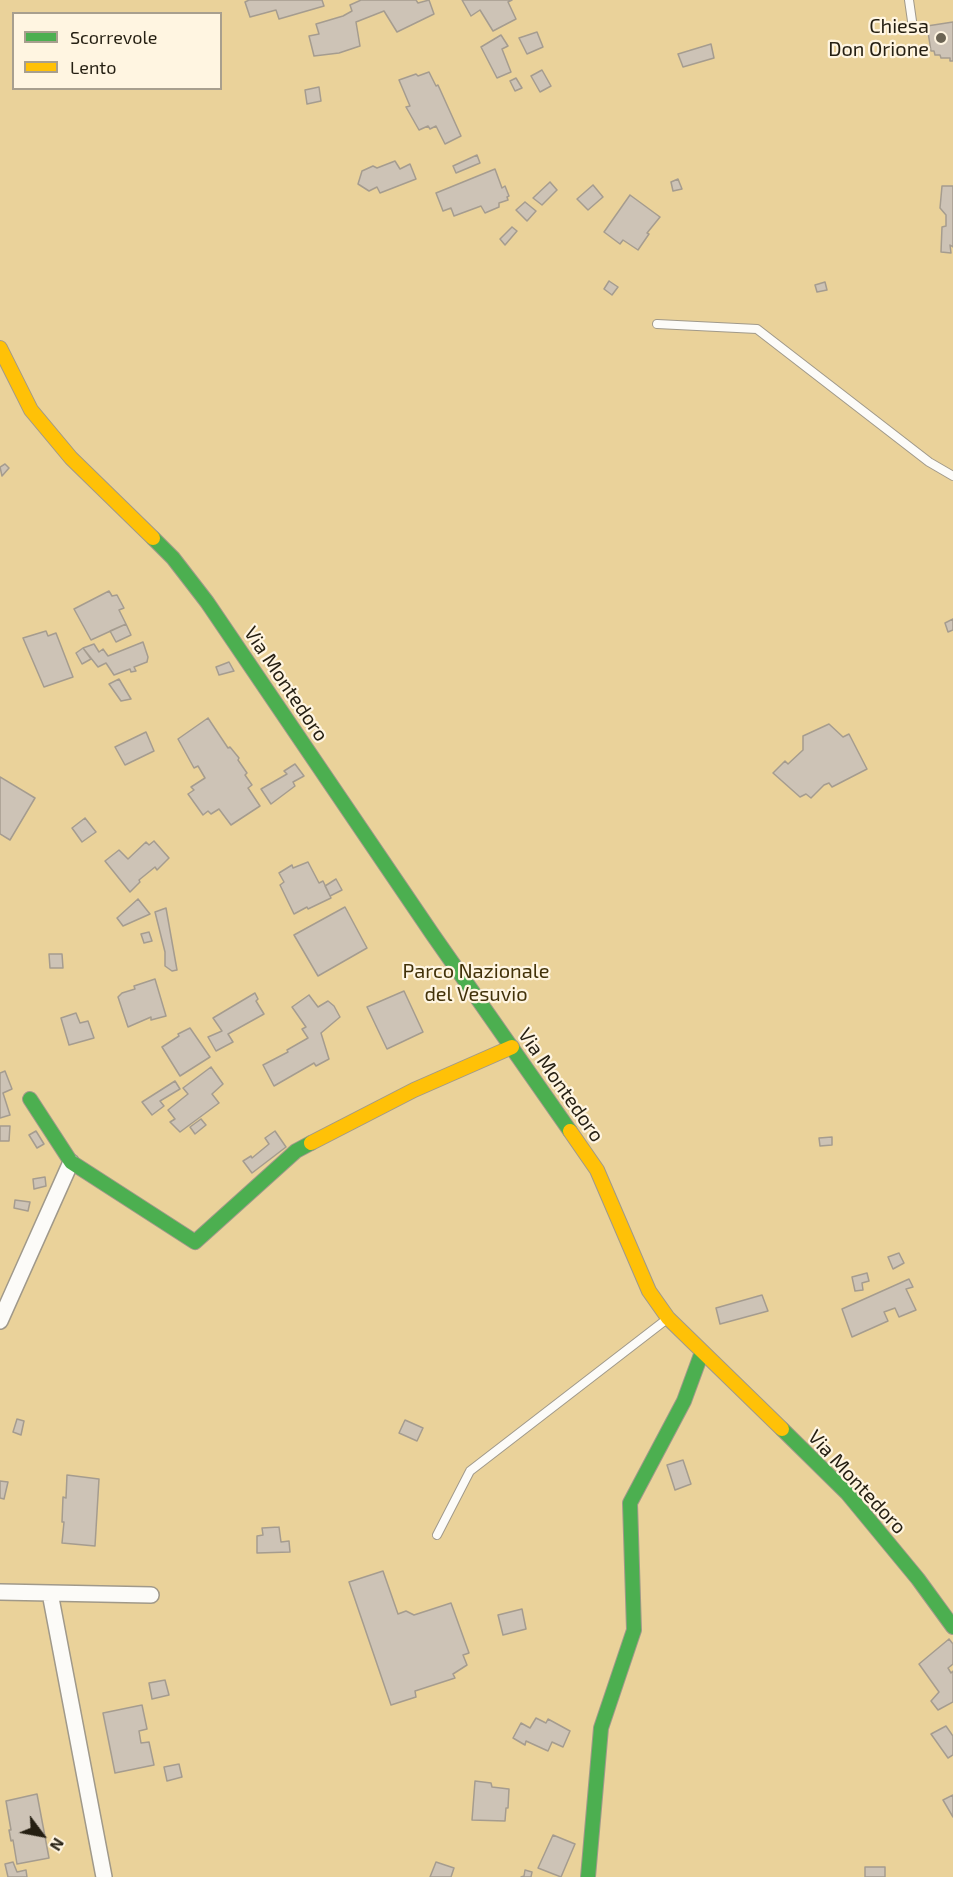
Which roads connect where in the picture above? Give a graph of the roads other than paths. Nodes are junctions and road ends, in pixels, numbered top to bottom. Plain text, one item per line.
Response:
1 (909, 0) edge
2 (912, 21) dead end
3 (657, 324) dead end
4 (0, 348) edge
5 (953, 476) edge
6 (512, 1047) junction
7 (30, 1100) dead end
8 (71, 1162) junction
9 (668, 1318) junction
10 (0, 1321) edge
11 (702, 1353) junction
12 (437, 1535) dead end
13 (0, 1592) edge
14 (50, 1593) junction
15 (151, 1595) dead end
16 (953, 1627) edge
17 (104, 1877) edge
18 (588, 1877) edge

1 - 2 lane
3 - 5 lane
4 - 6 street, Via Montedoro
6 - 8 street
6 - 9 street, Via Montedoro
7 - 8 street
8 - 10 street
9 - 11 street, Via Montedoro
9 - 12 lane
11 - 16 street, Via Montedoro
11 - 18 street
13 - 14 street
14 - 15 street
14 - 17 street

